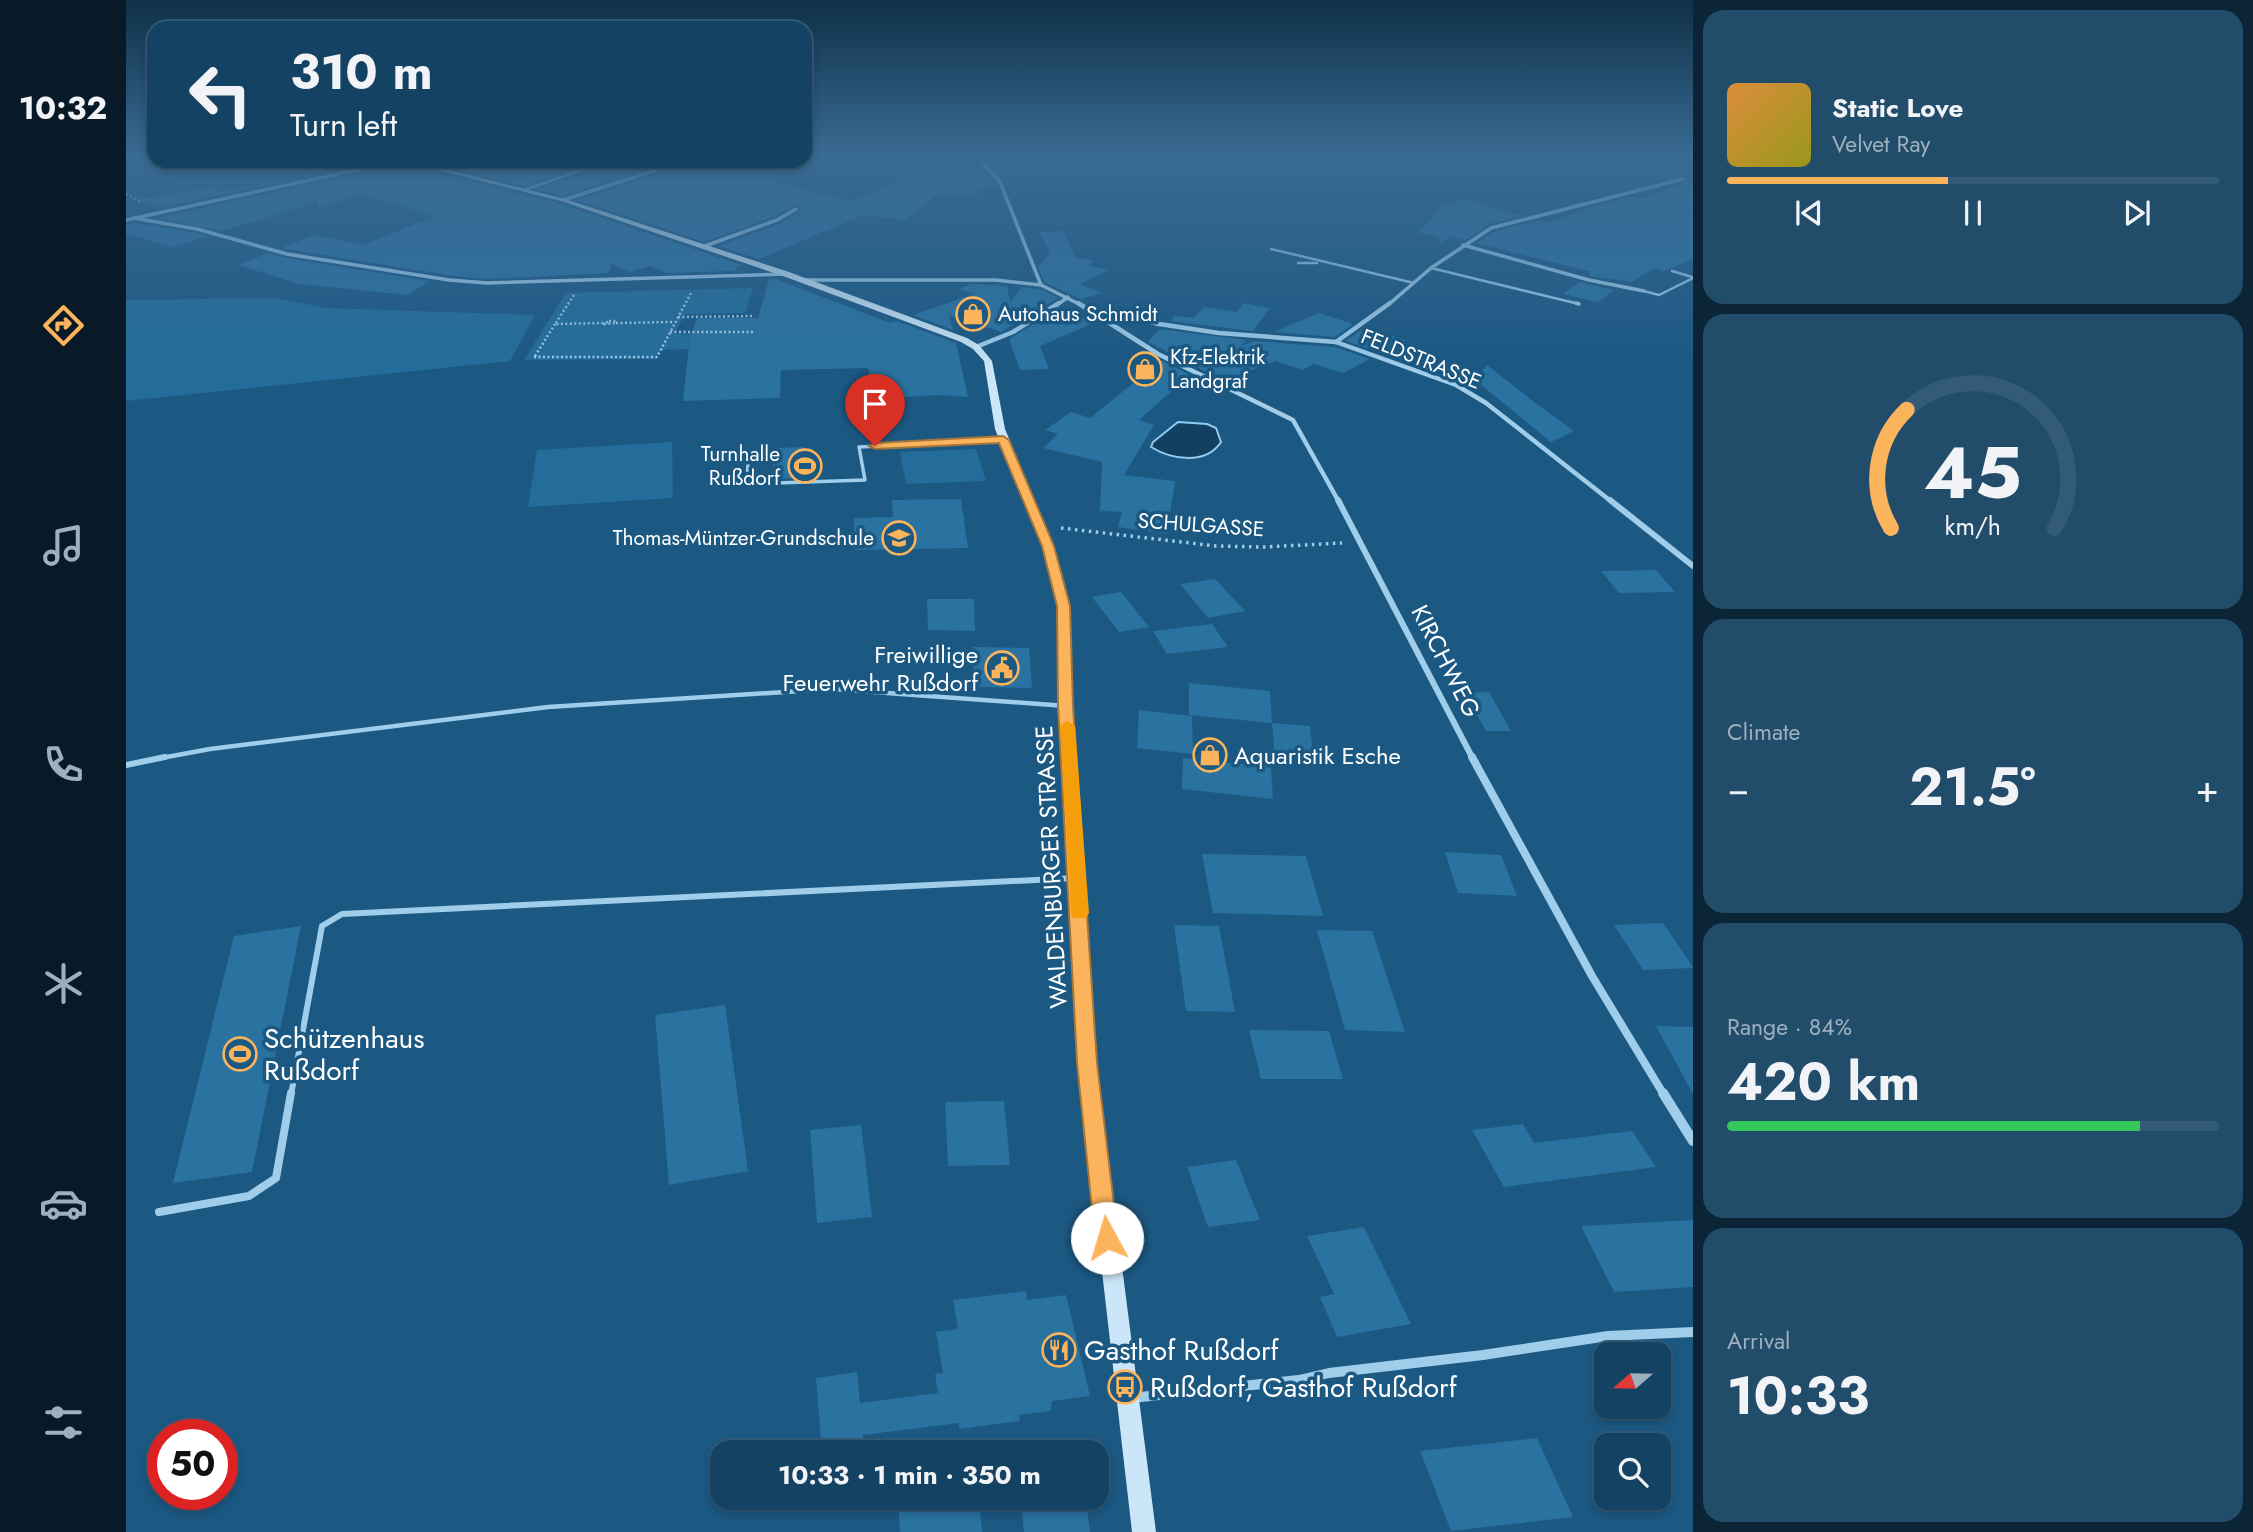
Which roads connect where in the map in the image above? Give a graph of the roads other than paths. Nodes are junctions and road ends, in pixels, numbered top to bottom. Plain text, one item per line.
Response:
1 (171, 224) edge
2 (639, 224) edge
3 (765, 224) edge
4 (1017, 224) edge
5 (1501, 224) edge
6 (1463, 245) junction
7 (705, 246) junction
8 (1271, 249) dead end
9 (1298, 263) dead end
10 (1330, 263) junction
11 (1431, 268) junction
12 (1672, 271) dead end
13 (786, 274) junction
14 (1693, 277) edge
15 (802, 280) junction
16 (1414, 283) junction
17 (1041, 285) junction
18 (1644, 291) joint
19 (1068, 297) junction
20 (1579, 304) dead end
21 (1083, 306) junction
22 (1336, 342) junction
23 (976, 347) junction
24 (1003, 440) junction
25 (748, 463) dead end
26 (1693, 566) edge
27 (1066, 706) junction
28 (126, 765) edge
29 (1078, 878) junction
30 (1693, 1142) edge
31 (159, 1212) dead end
32 (1693, 1332) edge
33 (1127, 1399) junction
34 (1144, 1532) edge

1 - 13 street
2 - 7 main road
3 - 7 street
4 - 17 street
5 - 6 street
6 - 11 street
6 - 18 street
7 - 13 main road
8 - 10 lane
9 - 10 lane
10 - 16 lane
11 - 16 street
11 - 20 lane
12 - 14 lane
13 - 15 main road
14 - 18 lane
15 - 17 street, KIRCHWEG
15 - 23 main road
16 - 22 street
17 - 19 street, KIRCHWEG
19 - 21 street, KIRCHWEG
19 - 23 street
21 - 22 street, FELDSTRASSE
21 - 30 street, KIRCHWEG
22 - 26 street, FELDSTRASSE
23 - 24 main road, WALDENBURGER STRASSE
24 - 25 lane
24 - 27 main road, WALDENBURGER STRASSE
27 - 28 lane
27 - 29 main road, WALDENBURGER STRASSE
29 - 31 lane
29 - 33 main road, WALDENBURGER STRASSE
32 - 33 street
33 - 34 main road, WALDENBURGER STRASSE

